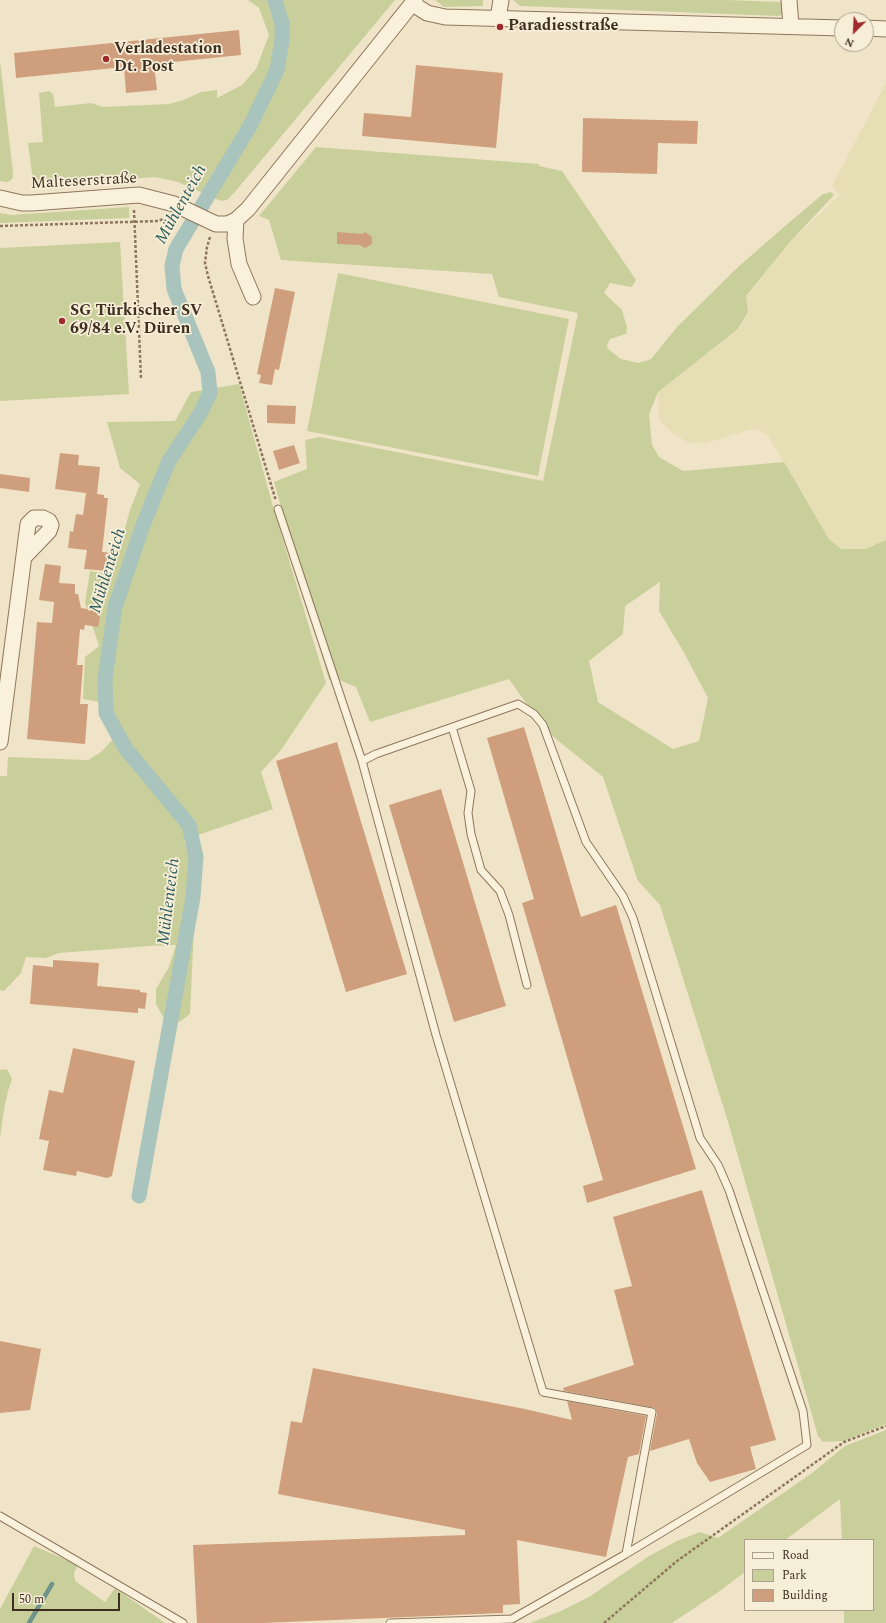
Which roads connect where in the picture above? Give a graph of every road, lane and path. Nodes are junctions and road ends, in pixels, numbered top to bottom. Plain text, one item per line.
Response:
1 (501, 0) edge
2 (414, 2) edge
3 (792, 2) edge
4 (498, 18) junction
5 (791, 26) junction
6 (834, 28) edge
7 (874, 28) edge
8 (886, 29) edge
9 (133, 195) junction
10 (0, 198) edge
11 (181, 207) junction
12 (236, 220) junction
13 (135, 222) junction
14 (212, 222) junction
15 (0, 226) edge
16 (253, 297) dead end
17 (141, 379) dead end
18 (278, 508) joint
19 (24, 557) dead end
20 (5, 650) edge
21 (452, 727) junction
22 (0, 742) edge
23 (362, 761) junction
24 (527, 985) dead end
25 (886, 1426) edge
26 (0, 1516) edge
27 (626, 1554) junction
28 (183, 1623) edge
29 (390, 1623) edge
30 (604, 1623) edge

1 - 4 street
2 - 4 street
2 - 12 street
3 - 5 street
4 - 5 street
5 - 6 street
7 - 8 street
9 - 10 street, Malteserstraße
9 - 11 street, Malteserstraße
9 - 13 path
11 - 13 path
11 - 14 street, Malteserstraße
12 - 14 street
12 - 16 street
13 - 15 path
13 - 17 path
14 - 18 path
18 - 23 lane
19 - 20 street
20 - 22 street
21 - 23 lane
21 - 24 lane
21 - 27 lane
23 - 27 lane
25 - 30 path
26 - 28 lane
27 - 29 lane

